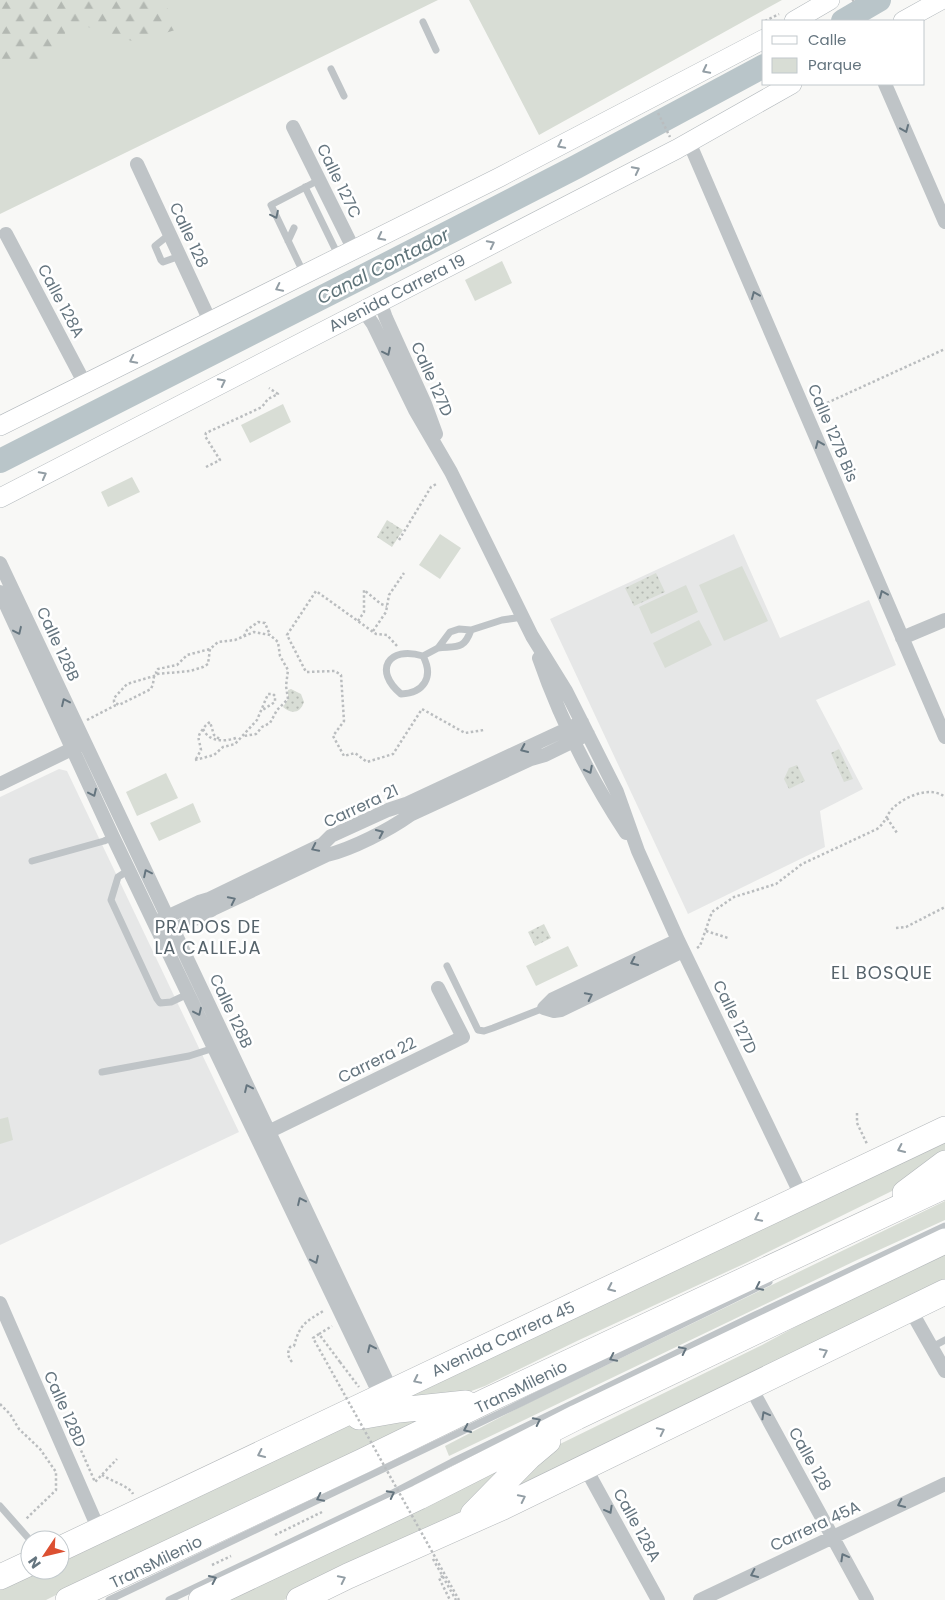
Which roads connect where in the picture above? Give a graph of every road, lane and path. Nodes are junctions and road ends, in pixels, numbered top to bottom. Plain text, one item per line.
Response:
1 (941, 0) edge
2 (817, 10) edge
3 (796, 20) edge
4 (905, 20) edge
5 (424, 22) dead end
6 (762, 43) edge
7 (436, 50) dead end
8 (331, 69) dead end
9 (775, 85) edge
10 (790, 85) edge
11 (886, 85) edge
12 (344, 96) dead end
13 (658, 111) dead end
14 (729, 120) junction
15 (293, 127) dead end
16 (670, 136) dead end
17 (689, 142) junction
18 (137, 164) dead end
19 (319, 180) junction
20 (305, 187) junction
21 (333, 208) junction
22 (317, 216) junction
23 (945, 222) edge
24 (294, 228) dead end
25 (6, 234) dead end
26 (170, 234) junction
27 (288, 241) junction
28 (346, 254) junction
29 (180, 256) junction
30 (304, 275) junction
31 (380, 301) junction
32 (364, 310) junction
33 (210, 321) junction
34 (945, 349) edge
35 (85, 384) junction
36 (269, 388) dead end
37 (805, 412) junction
38 (0, 426) edge
39 (206, 467) dead end
40 (451, 472) junction
41 (438, 483) dead end
42 (0, 498) edge
43 (399, 540) dead end
44 (0, 563) edge
45 (404, 573) dead end
46 (0, 592) edge
47 (387, 606) junction
48 (523, 617) junction
49 (945, 620) edge
50 (358, 621) junction
51 (471, 630) junction
52 (373, 632) junction
53 (270, 635) junction
54 (244, 636) junction
55 (532, 636) junction
56 (902, 638) junction
57 (438, 648) junction
58 (210, 649) junction
59 (402, 653) junction
60 (423, 656) junction
61 (155, 675) junction
62 (116, 705) junction
63 (261, 711) junction
64 (86, 721) dead end
65 (585, 728) junction
66 (203, 729) junction
67 (484, 730) dead end
68 (571, 735) junction
69 (244, 736) junction
70 (945, 737) edge
71 (221, 740) junction
72 (238, 740) junction
73 (79, 746) junction
74 (0, 784) edge
75 (945, 796) edge
76 (886, 817) junction
77 (897, 833) dead end
78 (113, 837) junction
79 (638, 851) junction
80 (32, 861) dead end
81 (129, 870) junction
82 (945, 907) edge
83 (161, 920) junction
84 (896, 928) dead end
85 (705, 931) junction
86 (168, 934) junction
87 (728, 938) dead end
88 (682, 949) junction
89 (447, 966) dead end
90 (438, 988) dead end
91 (189, 994) junction
92 (544, 1008) joint
93 (214, 1047) junction
94 (102, 1072) dead end
95 (857, 1113) dead end
96 (945, 1129) edge
97 (263, 1134) junction
98 (867, 1144) dead end
99 (945, 1163) edge
100 (945, 1186) edge
101 (802, 1197) junction
102 (945, 1226) edge
103 (846, 1232) junction
104 (945, 1241) edge
105 (775, 1279) dead end
106 (945, 1292) edge
107 (0, 1303) edge
108 (328, 1309) dead end
109 (910, 1309) junction
110 (327, 1329) dead end
111 (319, 1334) junction
112 (945, 1340) edge
113 (932, 1347) junction
114 (292, 1362) dead end
115 (945, 1371) edge
116 (751, 1388) junction
117 (378, 1393) junction
118 (488, 1400) junction
119 (0, 1404) edge
120 (577, 1417) junction
121 (69, 1423) dead end
122 (315, 1428) junction
123 (117, 1459) dead end
124 (585, 1468) junction
125 (102, 1475) junction
126 (945, 1484) edge
127 (135, 1498) dead end
128 (0, 1506) edge
129 (322, 1512) dead end
130 (24, 1521) dead end
131 (460, 1526) junction
132 (21, 1530) edge
133 (99, 1530) junction
134 (275, 1535) dead end
135 (832, 1537) junction
136 (424, 1542) junction
137 (70, 1544) edge
138 (231, 1556) dead end
139 (212, 1565) dead end
140 (20, 1568) edge
141 (443, 1576) junction
142 (0, 1577) edge
143 (68, 1600) edge
144 (109, 1600) edge
145 (169, 1600) edge
146 (201, 1600) edge
147 (299, 1600) edge
148 (450, 1600) edge
149 (457, 1600) edge
150 (658, 1600) edge
151 (700, 1600) edge
152 (867, 1600) edge

1 - 4 main road
2 - 3 main road
5 - 7 lane
6 -> 28 main road
8 - 12 lane
9 - 14 main road
10 - 14 main road, Avenida Carrera 19
11 -> 23 street
13 - 16 path
14 - 17 main road, Avenida Carrera 19
15 - 19 street, Calle 127C
31 -> 17 main road, Avenida Carrera 19
37 -> 17 street, Calle 127B Bis
18 - 26 street, Calle 128
19 - 20 lane
19 - 21 street, Calle 127C
20 - 22 lane
20 -> 27 lane
21 - 22 lane
21 - 28 street, Calle 127C
22 - 28 lane
24 - 27 lane
25 - 35 street, Calle 128A
26 - 29 street, Calle 128
26 - 29 lane
27 - 30 lane
28 - 30 main road
29 - 33 street, Calle 128
30 -> 33 main road
31 - 32 main road, Avenida Carrera 19
31 - 40 street, Calle 127D
32 -> 40 street, Calle 127D
42 -> 32 main road, Avenida Carrera 19
33 -> 35 main road
34 - 37 path
35 - 38 main road
36 - 39 path
56 -> 37 street, Calle 127B Bis
40 - 48 street, Calle 127D
41 - 43 path
73 -> 44 street, Calle 128B
45 - 47 path
46 -> 73 street, Calle 128B
47 - 50 path
47 - 52 path
48 - 51 lane
48 - 55 street, Calle 127D
49 - 56 street
50 - 52 path
50 - 67 path
51 - 57 lane
51 - 57 lane
52 - 59 path
53 - 54 path
53 - 54 path
53 - 69 path
54 - 58 path
55 - 65 street, Calle 127D
55 - 68 street, Calle 127D
56 - 70 street, Calle 127B Bis
57 - 60 lane
58 - 61 path
58 - 61 path
59 - 60 lane
59 - 60 lane
61 - 62 path
61 - 62 path
62 - 64 path
63 - 63 path
63 - 69 path
65 - 68 street, Carrera 21
65 - 79 street, Calle 127D
66 - 71 path
66 - 71 path
66 - 72 path
68 -> 79 street, Calle 127D
68 -> 83 street, Carrera 21
86 -> 68 street, Carrera 21
69 - 72 path
71 - 72 path
73 - 74 street
73 -> 78 street, Calle 128B
83 -> 73 street, Calle 128B
75 - 76 path
76 - 77 path
76 - 85 path
78 - 80 lane
78 - 81 street, Calle 128B
79 - 88 street, Calle 127D
81 - 83 street, Calle 128B
81 - 91 lane
82 - 84 path
83 - 86 street, Calle 128B
85 - 87 path
85 - 88 path
86 - 91 street, Calle 128B
97 -> 86 street, Calle 128B
88 - 92 street
88 - 101 street, Calle 127D
89 - 92 lane
90 - 97 street, Carrera 22
91 -> 93 street, Calle 128B
93 - 94 lane
93 - 97 street, Calle 128B
95 - 98 path
96 -> 101 highway, Avenida Carrera 45
97 - 117 street, Calle 128B
99 - 103 highway
100 - 103 highway
101 -> 117 highway, Avenida Carrera 45
145 -> 102 lane
103 - 118 highway
104 - 120 highway
105 -> 144 lane, TransMilenio
106 - 109 highway
107 - 133 street, Calle 128D
108 - 114 path
109 - 113 street
116 -> 109 highway
110 - 111 path
111 - 117 path, bridge
111 - 149 path, bridge
112 - 113 lane
113 - 115 street
124 -> 116 highway
135 -> 116 street, Calle 128
117 - 122 highway, Avenida Carrera 45
118 - 122 highway
118 - 143 highway
119 - 130 path
120 - 131 highway
120 - 146 highway
121 - 125 path
122 -> 133 highway, Avenida Carrera 45
123 - 125 path
131 -> 124 highway
124 -> 150 street, Calle 128A
125 - 127 path
126 -> 135 street, Carrera 45A
128 - 132 lane
129 - 134 path
131 - 136 highway
133 - 137 highway, Avenida Carrera 45
135 -> 151 street, Carrera 45A
152 -> 135 street, Calle 128
136 - 141 path
147 -> 136 highway
138 - 139 path
140 - 142 highway
141 - 148 path
141 - 149 path

